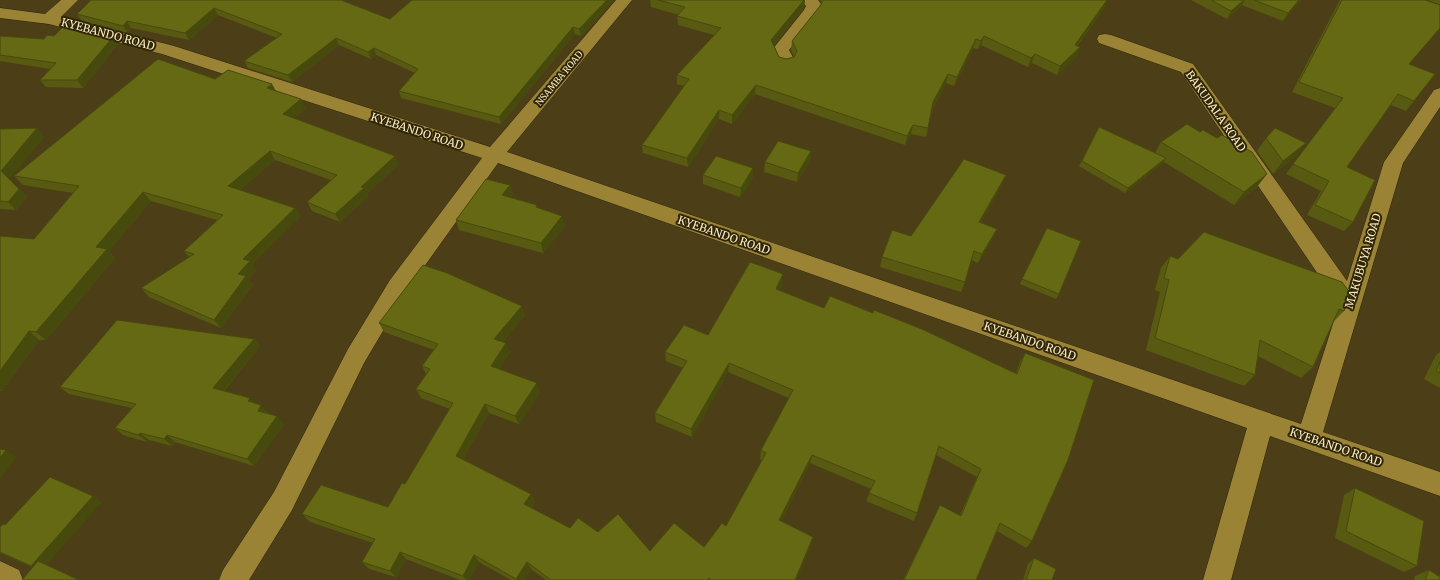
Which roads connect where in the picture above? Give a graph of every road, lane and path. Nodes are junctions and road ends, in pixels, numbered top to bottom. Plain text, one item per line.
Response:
1 (70, 0) edge
2 (624, 0) edge
3 (809, 0) edge
4 (0, 14) edge
5 (49, 19) junction
6 (1105, 39) dead end
7 (786, 61) edge
8 (1440, 94) edge
9 (494, 155) junction
10 (1350, 303) junction
11 (1262, 421) junction
12 (1309, 438) junction
13 (1440, 484) edge
14 (0, 575) edge
15 (9, 580) edge
16 (233, 580) edge
17 (1217, 580) edge

1 - 5 street
2 - 9 street, NSAMBA ROAD
3 - 7 street
4 - 5 street, KYEBANDO ROAD
5 - 9 street, KYEBANDO ROAD
6 - 10 street, BAKUDALA ROAD
8 - 10 street, MAKUBUYA ROAD
9 - 11 street, KYEBANDO ROAD
9 - 16 street, NSAMBA ROAD
10 - 12 street, MAKUBUYA ROAD
11 - 12 street, KYEBANDO ROAD
11 - 17 street
12 - 13 street, KYEBANDO ROAD
14 - 15 street

